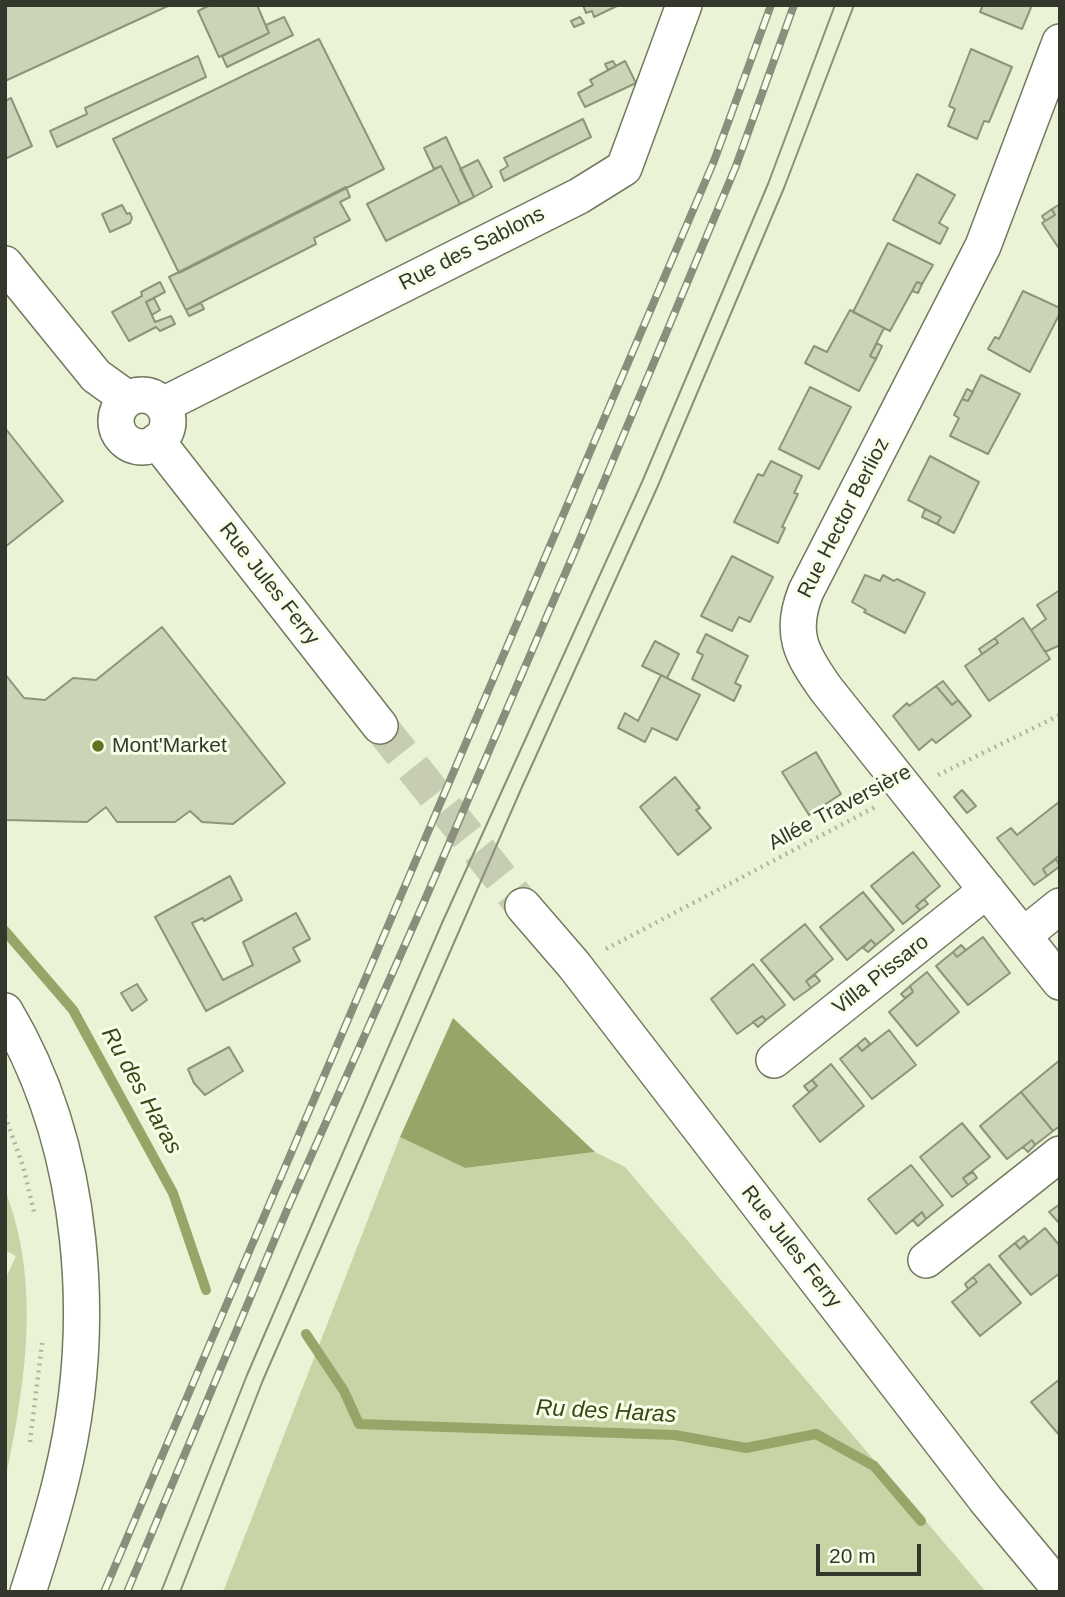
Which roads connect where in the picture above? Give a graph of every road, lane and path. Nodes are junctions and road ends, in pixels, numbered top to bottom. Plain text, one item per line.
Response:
1 (684, 5) edge
2 (1060, 42) edge
3 (5, 264) edge
4 (128, 399) junction
5 (163, 405) junction
6 (157, 441) junction
7 (1060, 715) edge
8 (380, 726) tunnel mouth
9 (907, 790) junction
10 (987, 890) junction
11 (523, 905) tunnel mouth
12 (1060, 906) edge
13 (636, 933) dead end
14 (1024, 935) junction
15 (1060, 982) edge
16 (5, 1011) edge
17 (774, 1060) dead end
18 (5, 1116) edge
19 (1060, 1154) edge
20 (36, 1223) dead end
21 (926, 1260) dead end
22 (43, 1332) dead end
23 (27, 1455) dead end
24 (1060, 1589) edge
25 (28, 1592) edge

1 - 5 street, Rue des Sablons
2 - 9 street, Rue Hector Berlioz
3 - 4 street
4 - 5 street
4 - 6 street
5 - 6 street
6 - 8 street, Rue Jules Ferry
7 - 9 path, Allée Traversière
9 - 10 street, Rue Hector Berlioz
9 - 13 path, Allée Traversière
10 - 14 street, Rue Hector Berlioz
10 - 17 street, Villa Pissaro
11 - 24 street, Rue Jules Ferry
12 - 14 street
14 - 15 street, Rue Hector Berlioz
16 - 25 street
18 - 20 path
19 - 21 street
22 - 23 path

